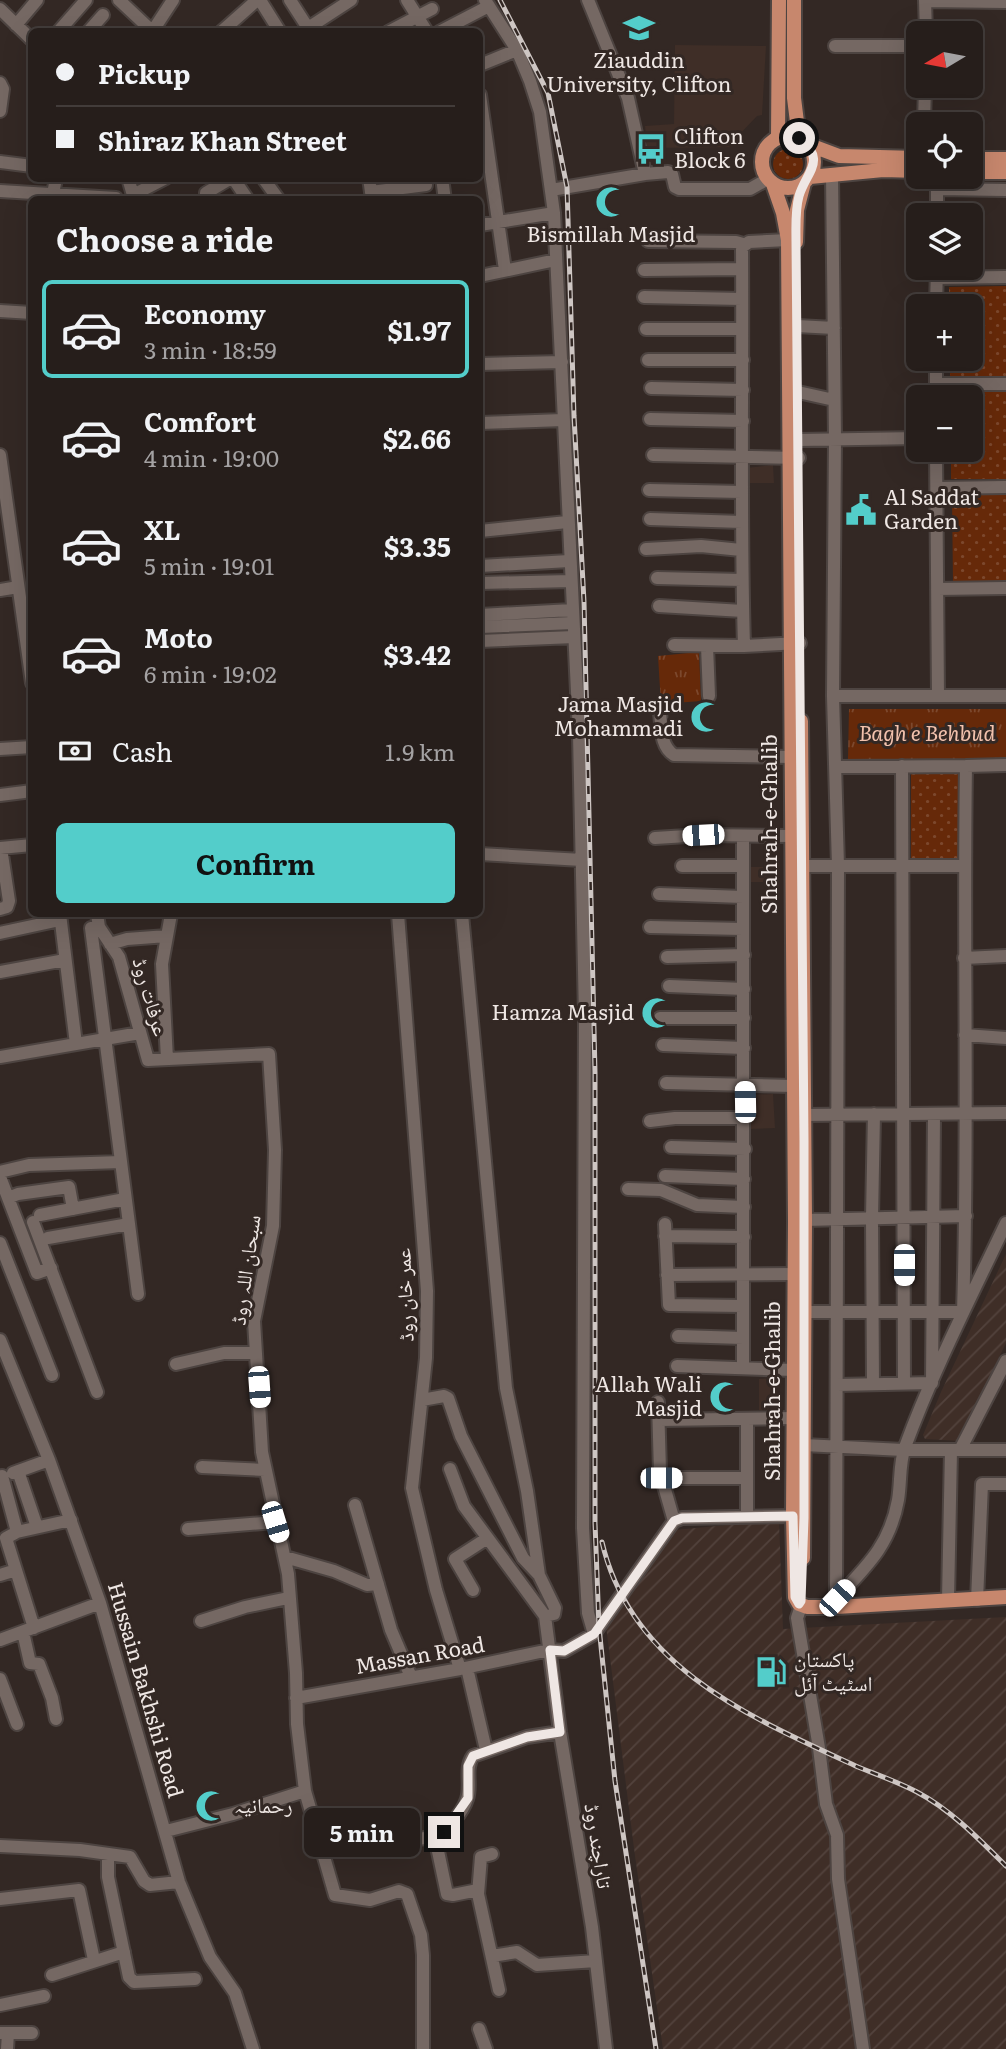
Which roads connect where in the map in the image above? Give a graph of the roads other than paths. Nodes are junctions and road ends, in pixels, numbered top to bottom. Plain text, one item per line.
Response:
1 (4, 0) edge
2 (37, 0) edge
3 (86, 0) edge
4 (120, 0) edge
5 (258, 0) edge
6 (290, 0) edge
7 (351, 0) edge
8 (407, 0) edge
9 (588, 0) edge
10 (779, 0) edge
11 (794, 0) edge
12 (925, 0) edge
13 (170, 2) edge
14 (1006, 2) edge
15 (487, 3) edge
16 (0, 4) edge
17 (332, 5) edge
18 (0, 9) edge
19 (432, 9) dead end
20 (103, 15) dead end
21 (417, 16) junction
22 (926, 21) edge
23 (16, 25) junction
24 (62, 28) edge
25 (92, 28) edge
26 (149, 28) edge
27 (154, 28) edge
28 (226, 28) edge
29 (277, 28) edge
30 (304, 28) edge
31 (307, 28) edge
32 (395, 28) edge
33 (424, 28) edge
34 (446, 28) edge
35 (28, 36) edge
36 (835, 46) dead end
37 (906, 46) edge
38 (517, 50) junction
39 (483, 64) edge
40 (0, 83) edge
41 (0, 105) edge
42 (483, 117) edge
43 (778, 138) junction
44 (803, 141) junction
45 (906, 158) edge
46 (983, 159) edge
47 (1006, 159) edge
48 (0, 162) edge
49 (28, 166) edge
50 (906, 171) edge
51 (983, 172) edge
52 (1006, 172) edge
53 (645, 174) junction
54 (832, 174) junction
55 (807, 180) junction
56 (129, 182) edge
57 (160, 182) edge
58 (225, 182) edge
59 (771, 182) junction
60 (426, 185) dead end
61 (983, 188) edge
62 (370, 190) edge
63 (551, 190) junction
64 (1006, 190) edge
65 (0, 191) edge
66 (142, 195) edge
67 (44, 196) edge
68 (206, 196) edge
69 (554, 213) junction
70 (497, 222) junction
71 (483, 224) edge
72 (791, 238) junction
73 (648, 241) dead end
74 (743, 244) junction
75 (556, 260) junction
76 (742, 269) junction
77 (505, 270) junction
78 (644, 270) dead end
79 (483, 275) edge
80 (983, 276) edge
81 (1006, 277) edge
82 (644, 298) dead end
83 (742, 299) junction
84 (0, 311) edge
85 (28, 313) edge
86 (797, 326) junction
87 (834, 328) junction
88 (646, 329) dead end
89 (742, 329) junction
90 (648, 360) dead end
91 (743, 360) junction
92 (562, 362) junction
93 (483, 364) edge
94 (1006, 384) edge
95 (983, 386) edge
96 (652, 388) dead end
97 (743, 390) junction
98 (798, 392) junction
99 (834, 400) junction
100 (650, 419) dead end
101 (564, 420) junction
102 (743, 421) junction
103 (483, 423) edge
104 (906, 438) edge
105 (835, 439) junction
106 (799, 440) junction
107 (653, 455) dead end
108 (0, 456) edge
109 (795, 457) junction
110 (744, 458) junction
111 (936, 462) edge
112 (1006, 487) edge
113 (937, 488) junction
114 (649, 490) dead end
115 (743, 492) junction
116 (650, 519) dead end
117 (567, 522) junction
118 (742, 522) junction
119 (483, 531) edge
120 (646, 549) dead end
121 (741, 550) junction
122 (569, 561) junction
123 (483, 566) edge
124 (657, 578) dead end
125 (742, 580) junction
126 (570, 581) junction
127 (483, 583) edge
128 (18, 587) junction
129 (1006, 588) edge
130 (937, 589) junction
131 (0, 590) edge
132 (659, 606) dead end
133 (743, 611) junction
134 (483, 615) edge
135 (572, 617) junction
136 (483, 627) edge
137 (574, 637) junction
138 (483, 640) edge
139 (795, 643) junction
140 (674, 645) dead end
141 (707, 646) junction
142 (744, 646) junction
143 (28, 656) edge
144 (709, 696) dead end
145 (833, 696) junction
146 (938, 696) junction
147 (1006, 696) edge
148 (660, 713) dead end
149 (28, 747) edge
150 (0, 750) edge
151 (791, 757) junction
152 (1006, 765) edge
153 (902, 766) junction
154 (966, 766) junction
155 (835, 767) junction
156 (28, 792) edge
157 (0, 795) edge
158 (743, 836) junction
159 (791, 836) junction
160 (655, 838) dead end
161 (28, 845) edge
162 (1, 848) edge
163 (483, 854) edge
164 (582, 860) junction
165 (682, 866) dead end
166 (743, 866) junction
167 (802, 866) junction
168 (838, 866) junction
169 (964, 866) junction
170 (902, 867) junction
171 (659, 894) dead end
172 (743, 897) junction
173 (0, 909) edge
174 (60, 917) edge
175 (170, 917) edge
176 (398, 917) edge
177 (462, 917) edge
178 (98, 920) edge
179 (650, 927) dead end
180 (743, 929) junction
181 (0, 933) edge
182 (167, 936) junction
183 (110, 944) junction
184 (744, 955) junction
185 (1006, 956) edge
186 (667, 957) dead end
187 (964, 958) junction
188 (65, 960) junction
189 (0, 972) edge
190 (669, 986) dead end
191 (744, 989) junction
192 (660, 1017) dead end
193 (744, 1018) junction
194 (140, 1033) junction
195 (965, 1035) junction
196 (1006, 1038) edge
197 (105, 1039) junction
198 (76, 1044) junction
199 (663, 1045) dead end
200 (744, 1048) junction
201 (269, 1054) joint
202 (0, 1056) edge
203 (167, 1059) junction
204 (666, 1083) dead end
205 (744, 1085) junction
206 (793, 1086) junction
207 (1006, 1113) edge
208 (836, 1114) junction
209 (874, 1114) junction
210 (904, 1114) junction
211 (934, 1114) junction
212 (966, 1114) junction
213 (804, 1115) junction
214 (745, 1118) junction
215 (650, 1121) dead end
216 (671, 1147) dead end
217 (745, 1149) junction
218 (121, 1162) junction
219 (0, 1172) edge
220 (665, 1176) dead end
221 (0, 1177) edge
222 (744, 1179) junction
223 (628, 1189) dead end
224 (8, 1198) junction
225 (125, 1199) junction
226 (744, 1207) junction
227 (72, 1209) junction
228 (966, 1216) junction
229 (933, 1217) junction
230 (872, 1218) junction
231 (904, 1218) junction
232 (837, 1219) junction
233 (805, 1220) junction
234 (1006, 1223) edge
235 (128, 1224) junction
236 (744, 1237) junction
237 (48, 1238) dead end
238 (0, 1243) edge
239 (51, 1268) junction
240 (794, 1274) junction
241 (667, 1275) junction
242 (743, 1275) junction
243 (138, 1294) dead end
244 (743, 1306) junction
245 (838, 1311) junction
246 (873, 1311) junction
247 (805, 1312) junction
248 (904, 1312) junction
249 (933, 1312) junction
250 (963, 1312) junction
251 (678, 1336) dead end
252 (743, 1338) junction
253 (0, 1340) edge
254 (257, 1353) junction
255 (1006, 1362) edge
256 (176, 1364) dead end
257 (677, 1366) dead end
258 (743, 1368) junction
259 (794, 1370) junction
260 (52, 1375) dead end
261 (932, 1383) junction
262 (873, 1384) junction
263 (904, 1384) junction
264 (837, 1385) junction
265 (97, 1392) dead end
266 (422, 1400) junction
267 (658, 1402) dead end
268 (794, 1418) junction
269 (747, 1419) junction
270 (659, 1420) junction
271 (804, 1445) junction
272 (836, 1448) junction
273 (903, 1450) junction
274 (955, 1450) junction
275 (1006, 1450) edge
276 (49, 1460) junction
277 (202, 1467) dead end
278 (450, 1469) dead end
279 (265, 1470) junction
280 (18, 1471) junction
281 (1, 1477) edge
282 (661, 1478) junction
283 (747, 1478) junction
284 (1006, 1484) edge
285 (355, 1505) dead end
286 (793, 1516) junction
287 (747, 1517) junction
288 (71, 1520) junction
289 (674, 1521) junction
290 (275, 1522) junction
291 (37, 1527) junction
292 (188, 1529) dead end
293 (17, 1532) junction
294 (486, 1539) junction
295 (285, 1557) junction
296 (16, 1570) junction
297 (0, 1575) edge
298 (539, 1575) junction
299 (378, 1584) junction
300 (473, 1590) dead end
301 (1006, 1597) edge
302 (288, 1598) junction
303 (948, 1600) junction
304 (977, 1600) junction
305 (837, 1602) junction
306 (100, 1603) junction
307 (800, 1605) junction
308 (545, 1616) junction
309 (201, 1621) dead end
310 (29, 1630) junction
311 (594, 1634) junction
312 (0, 1640) edge
313 (550, 1650) junction
314 (464, 1668) junction
315 (411, 1677) junction
316 (0, 1679) edge
317 (296, 1698) junction
318 (56, 1719) dead end
319 (18, 1724) dead end
320 (560, 1732) junction
321 (486, 1750) junction
322 (305, 1791) junction
323 (166, 1831) junction
324 (435, 1837) junction
325 (398, 1841) dead end
326 (0, 1846) edge
327 (108, 1854) junction
328 (492, 1854) dead end
329 (179, 1882) junction
330 (478, 1891) junction
331 (0, 1893) edge
332 (0, 1899) edge
333 (124, 1952) junction
334 (492, 1956) junction
335 (94, 1960) junction
336 (596, 1961) junction
337 (52, 1975) dead end
338 (195, 1979) dead end
339 (499, 1990) dead end
340 (44, 1997) dead end
341 (0, 2005) edge
342 (479, 2029) dead end
343 (4, 2033) edge
344 (32, 2033) dead end
345 (7, 2049) edge
346 (253, 2049) edge
347 (423, 2049) edge
348 (486, 2049) edge
349 (606, 2049) edge
350 (863, 2049) edge

1 - 16 street
2 - 23 street
3 - 24 street
4 - 26 street
5 - 28 street
5 - 29 street
6 - 30 street
7 - 17 street
8 - 21 street
9 - 53 street
10 - 43 main road
11 - 44 main road
12 - 14 street
12 - 22 street
13 - 27 street
15 - 34 street
15 - 38 street
17 - 31 street
18 - 23 street
19 - 21 street
20 - 25 street
21 - 32 street
21 - 33 street
23 - 35 street
36 - 37 street
38 - 39 street
38 - 63 street
40 - 41 street
42 - 70 street
43 - 44 main road
43 - 59 main road
44 - 45 main road
44 - 55 main road
46 - 47 main road
48 - 49 street
50 - 54 main road
51 - 52 main road
53 - 59 street
53 - 63 street
54 - 55 main road
54 - 87 street
55 - 59 main road
55 - 72 main road
56 - 66 street
57 - 66 street
58 - 68 street
59 - 72 main road
60 - 62 street
61 - 64 street
63 - 69 street
65 - 67 street
69 - 70 street
69 - 75 street
70 - 71 street
70 - 77 street
72 - 74 street
72 - 86 main road, Shahrah-e-Ghalib
72 - 109 main road, Shahrah-e-Ghalib
73 - 74 street
74 - 76 street
75 - 77 street
75 - 92 street
76 - 78 street
76 - 83 street
77 - 79 street
80 - 81 street
82 - 83 street
83 - 89 street
84 - 85 street
86 - 87 street
86 - 98 main road, Shahrah-e-Ghalib
87 - 99 street
88 - 89 street
89 - 91 street
90 - 91 street
91 - 97 street
92 - 93 street
92 - 101 street
94 - 95 street
96 - 97 street
97 - 102 street
98 - 99 street
98 - 106 main road, Shahrah-e-Ghalib
99 - 105 street
100 - 102 street
101 - 103 street
101 - 117 street
102 - 110 street
104 - 105 street
105 - 106 street
105 - 145 street
106 - 109 main road, Shahrah-e-Ghalib
107 - 110 street
108 - 128 street
109 - 110 street
109 - 139 main road, Shahrah-e-Ghalib
110 - 115 street
111 - 113 street
112 - 113 street
113 - 130 street
114 - 115 street
115 - 118 street
116 - 118 street
117 - 119 street
117 - 122 street
118 - 121 street
120 - 121 street
121 - 125 street
122 - 123 street
122 - 126 street
124 - 125 street
125 - 133 street
126 - 127 street
126 - 135 street
128 - 131 street
128 - 143 street
129 - 130 street
130 - 146 street
132 - 133 street
133 - 142 street
134 - 135 street
135 - 136 street
135 - 137 street
137 - 138 street
137 - 164 street
139 - 142 street
139 - 151 main road, Shahrah-e-Ghalib
139 - 167 main road, Shahrah-e-Ghalib
140 - 141 street
141 - 142 street
141 - 144 street
145 - 146 street
145 - 155 street
146 - 147 street
148 - 151 street
149 - 150 street
151 - 159 main road, Shahrah-e-Ghalib
152 - 154 street
153 - 154 street
153 - 155 street
153 - 170 street
154 - 169 street
155 - 168 street
156 - 157 street
158 - 159 street
158 - 160 street
158 - 166 street
159 - 206 main road, Shahrah-e-Ghalib
161 - 162 street
162 - 173 street
163 - 164 street
164 - 311 street
165 - 166 street
166 - 172 street
167 - 168 street
167 - 213 main road, Shahrah-e-Ghalib
168 - 170 street
168 - 208 street
169 - 170 street
169 - 187 street
170 - 210 street
171 - 172 street
172 - 180 street
174 - 181 street
174 - 188 street
175 - 182 street
176 - 266 street, عمر خان روڈ
177 - 298 street
178 - 183 street, عرفات روڈ
178 - 197 street
179 - 180 street
180 - 184 street
182 - 183 street
182 - 203 street
183 - 194 street, عرفات روڈ
184 - 186 street
184 - 191 street
185 - 187 street
187 - 195 street
188 - 189 street
188 - 198 street
190 - 191 street
191 - 193 street
192 - 193 street
193 - 200 street
194 - 197 street
194 - 203 street, عرفات روڈ
195 - 196 street
195 - 212 street
197 - 198 street
197 - 218 street
198 - 202 street
199 - 200 street
200 - 205 street
201 - 203 street, عرفات روڈ
201 - 254 street, سبحان اللہ روڈ
204 - 205 street
205 - 206 street
205 - 214 street
206 - 240 main road, Shahrah-e-Ghalib
207 - 212 street
208 - 209 street
208 - 213 street
208 - 232 street
209 - 210 street
209 - 230 street
210 - 211 street
210 - 231 street
211 - 212 street
211 - 229 street
212 - 228 street
213 - 233 main road, Shahrah-e-Ghalib
214 - 215 street
214 - 217 street
216 - 217 street
217 - 222 street
218 - 219 street
218 - 225 street
220 - 222 street
221 - 224 street
222 - 226 street
223 - 226 street
224 - 227 street
224 - 239 street
225 - 227 street
225 - 235 street
226 - 236 street
227 - 239 street
228 - 229 street
228 - 250 street
229 - 231 street
229 - 249 street
230 - 231 street
230 - 232 street
230 - 246 street
231 - 248 street
232 - 233 street
232 - 245 street
233 - 247 main road, Shahrah-e-Ghalib
234 - 250 street
235 - 237 street
235 - 243 street
236 - 241 street
236 - 242 street
238 - 260 street
239 - 265 street
240 - 242 street
240 - 259 main road, Shahrah-e-Ghalib
241 - 242 street
241 - 244 street
242 - 244 street
244 - 252 street
245 - 246 street
245 - 247 street
245 - 264 street
246 - 248 street
246 - 262 street
247 - 271 main road, Shahrah-e-Ghalib
248 - 249 street
248 - 263 street
249 - 250 street
249 - 261 street
250 - 261 street
251 - 252 street
252 - 258 street
253 - 276 street, Hussain Bakhshi Road
254 - 256 street
254 - 279 street, سبحان اللہ روڈ
255 - 274 street
257 - 258 street
258 - 259 street
259 - 268 main road, Shahrah-e-Ghalib
261 - 263 street
261 - 273 street
262 - 263 street
262 - 264 street
264 - 272 street
266 - 298 street
266 - 314 street, عمر خان روڈ
267 - 270 street
268 - 269 street
268 - 286 main road, Shahrah-e-Ghalib
269 - 270 street
269 - 283 street
270 - 282 street
271 - 272 street
271 - 307 main road, Shahrah-e-Ghalib
272 - 273 street
272 - 305 street
273 - 274 street
273 - 305 street
274 - 275 street
274 - 303 street
276 - 280 street
276 - 288 street, Hussain Bakhshi Road
277 - 279 street
278 - 294 street
279 - 290 street, سبحان اللہ روڈ
280 - 281 street
280 - 291 street
281 - 293 street
282 - 283 street
282 - 289 street
283 - 287 street
284 - 304 street
285 - 299 street
286 - 287 street
286 - 307 main road, Shahrah-e-Ghalib
287 - 289 street
288 - 291 street
288 - 306 street, Hussain Bakhshi Road
289 - 311 street
290 - 292 street
290 - 295 street, سبحان اللہ روڈ
291 - 293 street
293 - 296 street
294 - 300 street
294 - 308 street
295 - 299 street
295 - 302 street, سبحان اللہ روڈ
296 - 297 street
296 - 310 street
298 - 308 street, تاراچند روڈ
299 - 315 street
301 - 304 main road
302 - 309 street
302 - 317 street, سبحان اللہ روڈ
303 - 304 main road
303 - 305 main road
305 - 307 main road
306 - 310 street
306 - 323 street, Hussain Bakhshi Road
307 - 350 street
308 - 313 street, تاراچند روڈ
310 - 312 street
310 - 318 street
311 - 313 street, Massan Road
313 - 314 street, Massan Road
313 - 320 street, تاراچند روڈ
314 - 315 street, Massan Road
314 - 321 street, عمر خان روڈ
315 - 317 street, Massan Road
316 - 319 street
317 - 322 street, سبحان اللہ روڈ
320 - 321 street
320 - 336 street, تاراچند روڈ
321 - 324 street
322 - 323 street
322 - 347 street, سبحان اللہ روڈ
323 - 329 street, Hussain Bakhshi Road
324 - 325 street
324 - 330 street
326 - 327 street
327 - 329 street
327 - 333 street
328 - 330 street
329 - 346 street, Hussain Bakhshi Road
330 - 334 street
331 - 332 street
332 - 335 street
333 - 335 street
333 - 338 street
334 - 336 street
334 - 339 street
335 - 337 street
336 - 349 street, تاراچند روڈ
340 - 341 street
342 - 348 street
343 - 344 street
343 - 345 street

